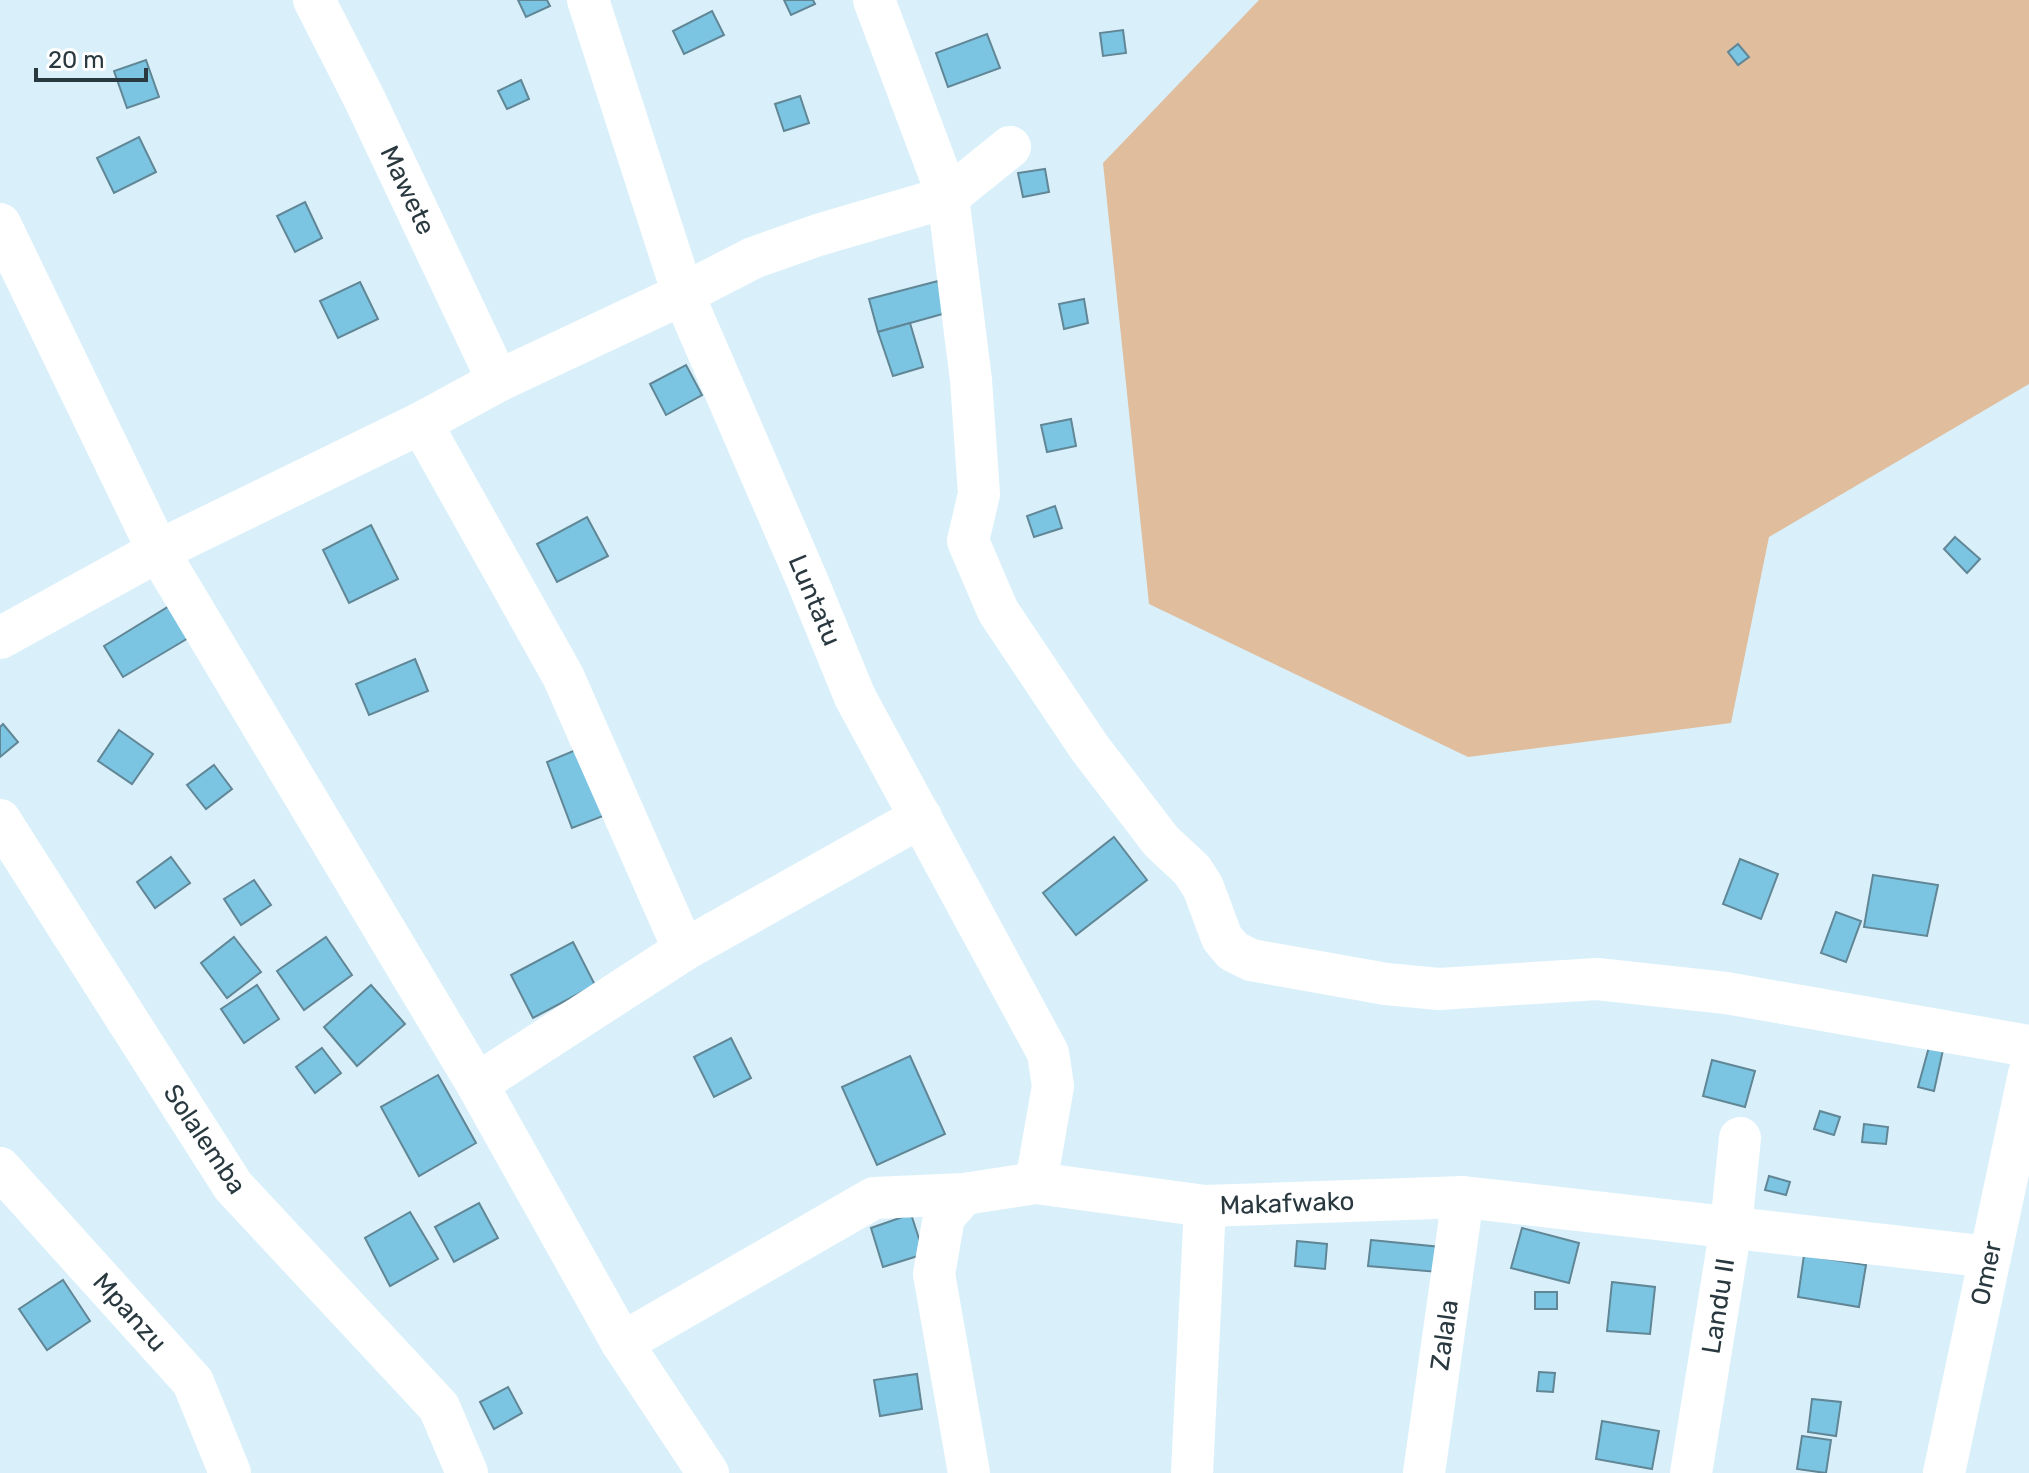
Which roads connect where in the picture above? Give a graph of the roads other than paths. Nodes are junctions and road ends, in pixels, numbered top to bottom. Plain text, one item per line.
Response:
1 (314, 0) edge
2 (588, 0) edge
3 (874, 0) edge
4 (1010, 147) dead end
5 (948, 197) junction
6 (0, 224) edge
7 (683, 294) junction
8 (498, 381) junction
9 (421, 423) junction
10 (158, 551) junction
11 (0, 638) edge
12 (921, 817) junction
13 (0, 820) edge
14 (684, 950) junction
15 (2029, 1046) edge
16 (2029, 1074) edge
17 (477, 1084) junction
18 (1740, 1138) dead end
19 (0, 1168) edge
20 (1036, 1183) junction
21 (964, 1194) junction
22 (1463, 1197) junction
23 (1205, 1206) junction
24 (1731, 1227) junction
25 (1990, 1257) junction
26 (622, 1343) junction
27 (230, 1473) edge
28 (467, 1473) edge
29 (708, 1473) edge
30 (969, 1473) edge
31 (1192, 1473) edge
32 (1424, 1473) edge
33 (1691, 1473) edge
34 (1944, 1473) edge

1 - 8 street, Mawete
2 - 7 street, Luntatu
3 - 5 street
4 - 5 street
5 - 7 street
5 - 15 street
6 - 10 street
7 - 8 street
7 - 12 street, Luntatu
8 - 9 street
9 - 10 street
9 - 14 street
10 - 11 street
10 - 17 street
12 - 14 street
12 - 20 street, Luntatu
13 - 28 street, Solalemba
14 - 17 street
16 - 25 street, Omer
17 - 26 street
18 - 24 street, Landu II
19 - 27 street, Mpanzu
20 - 21 street, Makafwako
20 - 23 street, Makafwako
21 - 26 street, Makafwako
21 - 30 street
22 - 23 street, Makafwako
22 - 24 street, Makafwako
22 - 32 street, Zalala
23 - 31 street
24 - 25 street, Makafwako
24 - 33 street, Landu II
25 - 34 street, Omer
26 - 29 street

